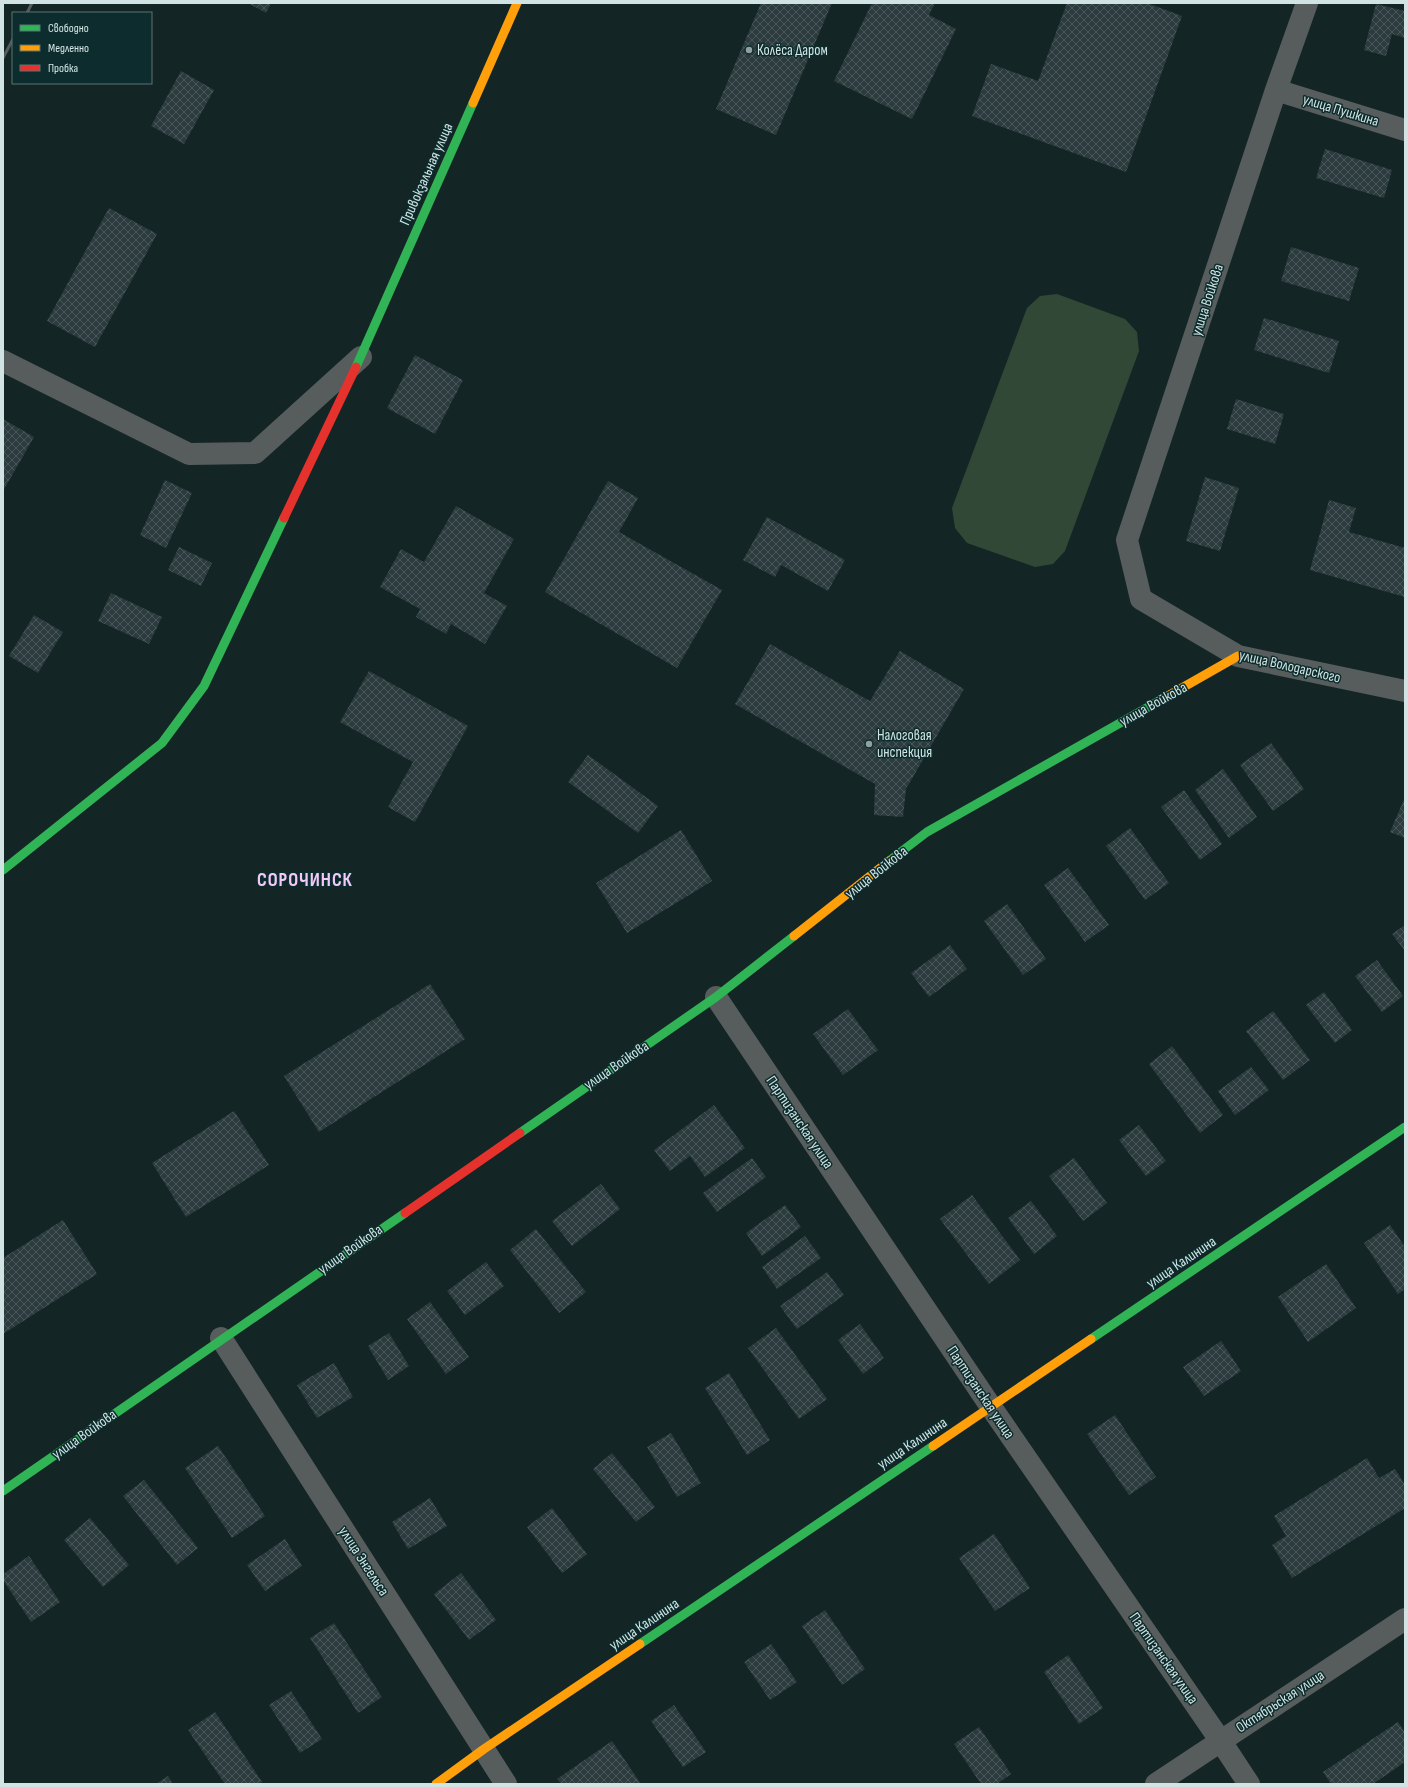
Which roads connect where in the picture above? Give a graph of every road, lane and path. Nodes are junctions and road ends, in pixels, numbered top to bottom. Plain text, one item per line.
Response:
1 (517, 3) edge
2 (1307, 3) edge
3 (1276, 90) junction
4 (1405, 130) edge
5 (361, 357) junction
6 (3, 361) edge
7 (1140, 599) joint
8 (1238, 656) junction
9 (1405, 691) edge
10 (3, 870) edge
11 (716, 997) junction
12 (1405, 1127) edge
13 (221, 1338) junction
14 (991, 1407) junction
15 (3, 1491) edge
16 (1405, 1619) edge
17 (1220, 1740) junction
18 (484, 1749) junction
19 (436, 1784) edge
20 (506, 1784) edge
21 (1156, 1784) edge
22 (1249, 1784) edge

1 - 5 street, Привокзальная улица
2 - 3 street, улица Войкова
3 - 4 street, улица Пушкина
3 - 7 street, улица Войкова
5 - 6 street
5 - 10 street, Привокзальная улица
7 - 8 street, улица Володарского
8 - 9 street, улица Володарского
8 - 11 street, улица Войкова
11 - 13 street, улица Войкова
11 - 14 street, Партизанская улица
12 - 14 street, улица Калинина
13 - 15 street, улица Войкова
13 - 18 street, улица Энгельса
14 - 17 street, Партизанская улица
14 - 18 street, улица Калинина
16 - 17 street, Октябрьская улица
17 - 21 street, Октябрьская улица
17 - 22 street, Партизанская улица
18 - 19 street, улица Калинина
18 - 20 street, улица Энгельса

